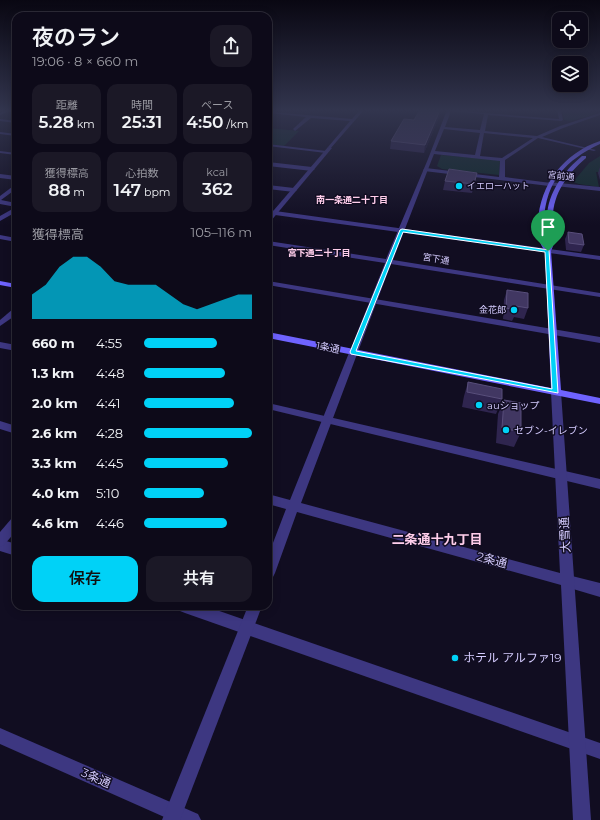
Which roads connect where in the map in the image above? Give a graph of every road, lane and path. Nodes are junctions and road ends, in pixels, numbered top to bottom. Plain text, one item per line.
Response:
1 (302, 148) edge
2 (434, 148) edge
3 (479, 148) edge
4 (521, 148) edge
5 (587, 148) edge
6 (594, 148) edge
7 (328, 150) joint
8 (1, 153) edge
9 (12, 154) edge
10 (431, 156) junction
11 (477, 157) junction
12 (503, 160) junction
13 (272, 164) edge
14 (312, 169) junction
15 (426, 170) junction
16 (0, 176) edge
17 (12, 178) edge
18 (502, 178) junction
19 (550, 184) junction
20 (559, 185) junction
21 (272, 187) edge
22 (12, 189) edge
23 (294, 190) junction
24 (600, 190) edge
25 (0, 199) edge
26 (0, 202) edge
27 (12, 204) edge
28 (12, 212) edge
29 (272, 213) edge
30 (275, 213) junction
31 (272, 217) edge
32 (0, 219) edge
33 (402, 230) junction
34 (0, 237) edge
35 (12, 239) edge
36 (272, 244) edge
37 (548, 251) junction
38 (600, 258) edge
39 (388, 262) junction
40 (0, 283) edge
41 (272, 284) edge
42 (12, 285) edge
43 (550, 287) junction
44 (600, 295) edge
45 (373, 301) junction
46 (12, 314) edge
47 (0, 324) edge
48 (552, 332) junction
49 (272, 337) edge
50 (600, 340) edge
51 (0, 345) edge
52 (12, 347) edge
53 (353, 352) junction
54 (556, 392) junction
55 (600, 401) edge
56 (272, 407) edge
57 (327, 419) junction
58 (0, 425) edge
59 (12, 429) edge
60 (562, 475) junction
61 (600, 484) edge
62 (272, 500) edge
63 (294, 506) junction
64 (12, 527) edge
65 (0, 541) edge
66 (0, 544) edge
67 (12, 548) edge
68 (272, 563) edge
69 (568, 581) junction
70 (600, 590) edge
71 (196, 610) edge
72 (253, 610) edge
73 (247, 627) junction
74 (0, 736) edge
75 (577, 744) junction
76 (600, 751) edge
77 (173, 816) edge
78 (192, 820) edge
79 (582, 820) edge

1 - 7 street
2 - 10 street
3 - 11 street
4 - 12 street
5 - 19 main road, 大雪通
6 - 20 main road, 大雪通
7 - 14 street
8 - 9 street
10 - 11 street
10 - 15 street
11 - 12 street
12 - 18 street
13 - 14 street
14 - 23 street
15 - 18 street, 宮前通
15 - 33 street
16 - 17 street
18 - 19 street, 宮前通
19 - 20 street, 宮前通
19 - 37 main road, 大雪通
20 - 24 street, 宮前通
20 - 37 main road, 大雪通
21 - 23 street
22 - 25 street
23 - 30 street
26 - 27 street
28 - 32 street
29 - 30 street
30 - 31 street
30 - 33 street
33 - 37 street
33 - 39 street
34 - 35 street
36 - 39 street, 宮下通
37 - 38 street
37 - 43 main road, 大雪通
39 - 43 street, 宮下通
39 - 45 street
40 - 42 main road
41 - 45 street
43 - 44 street, 宮下通
43 - 48 main road, 大雪通
45 - 48 street
45 - 53 street
46 - 47 street
48 - 50 street
48 - 54 main road, 大雪通
49 - 53 main road, 1条通
51 - 52 street
53 - 54 main road, 1条通
53 - 57 street
54 - 55 main road, 1条通
54 - 60 street, 大雪通
56 - 57 street
57 - 60 street
57 - 63 street
58 - 59 street
60 - 61 street
60 - 69 street, 大雪通
62 - 63 street, 2条通
63 - 68 street
63 - 69 street, 2条通
64 - 65 street
66 - 67 street
69 - 70 street, 2条通
69 - 75 street, 大雪通
71 - 73 street
72 - 73 street
73 - 75 street
73 - 77 street
74 - 77 street, 3条通
75 - 76 street
75 - 79 street, 大雪通
77 - 78 street, 3条通

